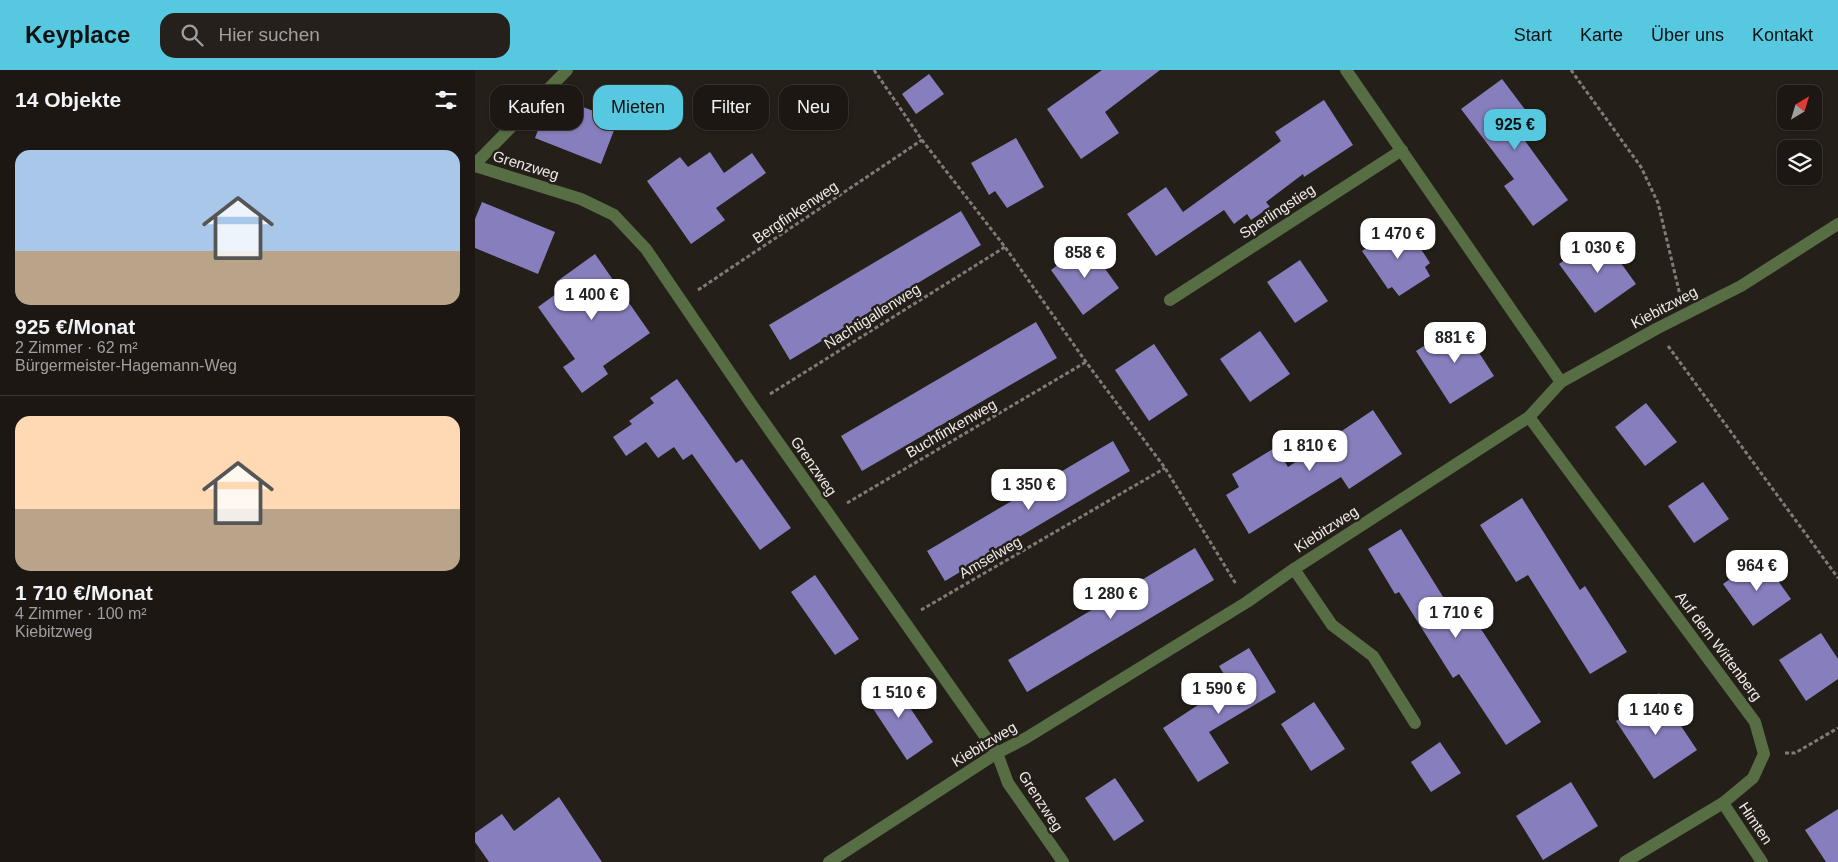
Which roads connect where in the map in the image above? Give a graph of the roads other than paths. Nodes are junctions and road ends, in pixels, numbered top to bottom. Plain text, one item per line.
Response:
1 (567, 70) edge
2 (1346, 70) edge
3 (1402, 150) junction
4 (475, 165) edge
5 (1838, 224) edge
6 (1170, 300) dead end
7 (1561, 382) junction
8 (1529, 417) junction
9 (1294, 569) junction
10 (1415, 723) dead end
11 (997, 753) junction
12 (1723, 803) junction
13 (829, 862) edge
14 (1063, 862) edge
15 (1625, 862) edge
16 (1762, 862) edge

1 - 4 street
2 - 3 street
3 - 6 street, Sperlingstieg
3 - 7 street
4 - 11 street, Grenzweg
5 - 7 street, Kiebitzweg
7 - 8 street, Kiebitzweg
8 - 9 street, Kiebitzweg
8 - 12 street, Auf dem Wittenberg
9 - 10 street
9 - 11 street, Kiebitzweg
11 - 13 street, Kiebitzweg
11 - 14 street, Grenzweg
12 - 15 street
12 - 16 street, Himten

